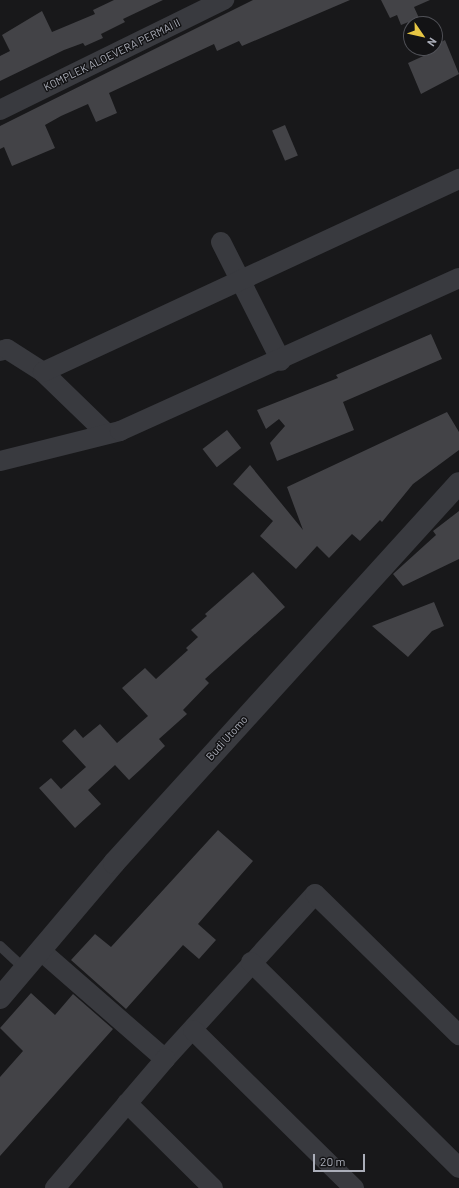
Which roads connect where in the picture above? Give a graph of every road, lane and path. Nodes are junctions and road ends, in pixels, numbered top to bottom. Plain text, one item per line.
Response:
1 (224, 0) edge
2 (0, 110) edge
3 (459, 178) edge
4 (221, 242) dead end
5 (459, 278) edge
6 (240, 280) junction
7 (0, 351) edge
8 (281, 361) junction
9 (43, 372) junction
10 (107, 434) junction
11 (0, 461) edge
12 (459, 483) edge
13 (0, 946) edge
14 (40, 950) junction
15 (251, 962) junction
16 (25, 969) junction
17 (0, 998) edge
18 (193, 1030) junction
19 (459, 1035) edge
20 (165, 1058) junction
21 (127, 1103) junction
22 (459, 1168) edge
23 (63, 1185) edge
24 (213, 1188) edge
25 (354, 1188) edge

1 - 2 street, KOMPLEK ALOEVERA PERMAI II
3 - 6 street
4 - 6 street
5 - 8 street
6 - 8 street
6 - 9 street
7 - 9 street
8 - 10 street
9 - 10 street
10 - 11 street
12 - 14 street, Budi Utomo
13 - 16 lane
14 - 16 street, Budi Utomo
14 - 20 street
15 - 18 street
15 - 19 street
15 - 22 street
16 - 17 street, Budi Utomo
18 - 20 street
18 - 25 street
20 - 21 street
21 - 23 street
21 - 24 street

